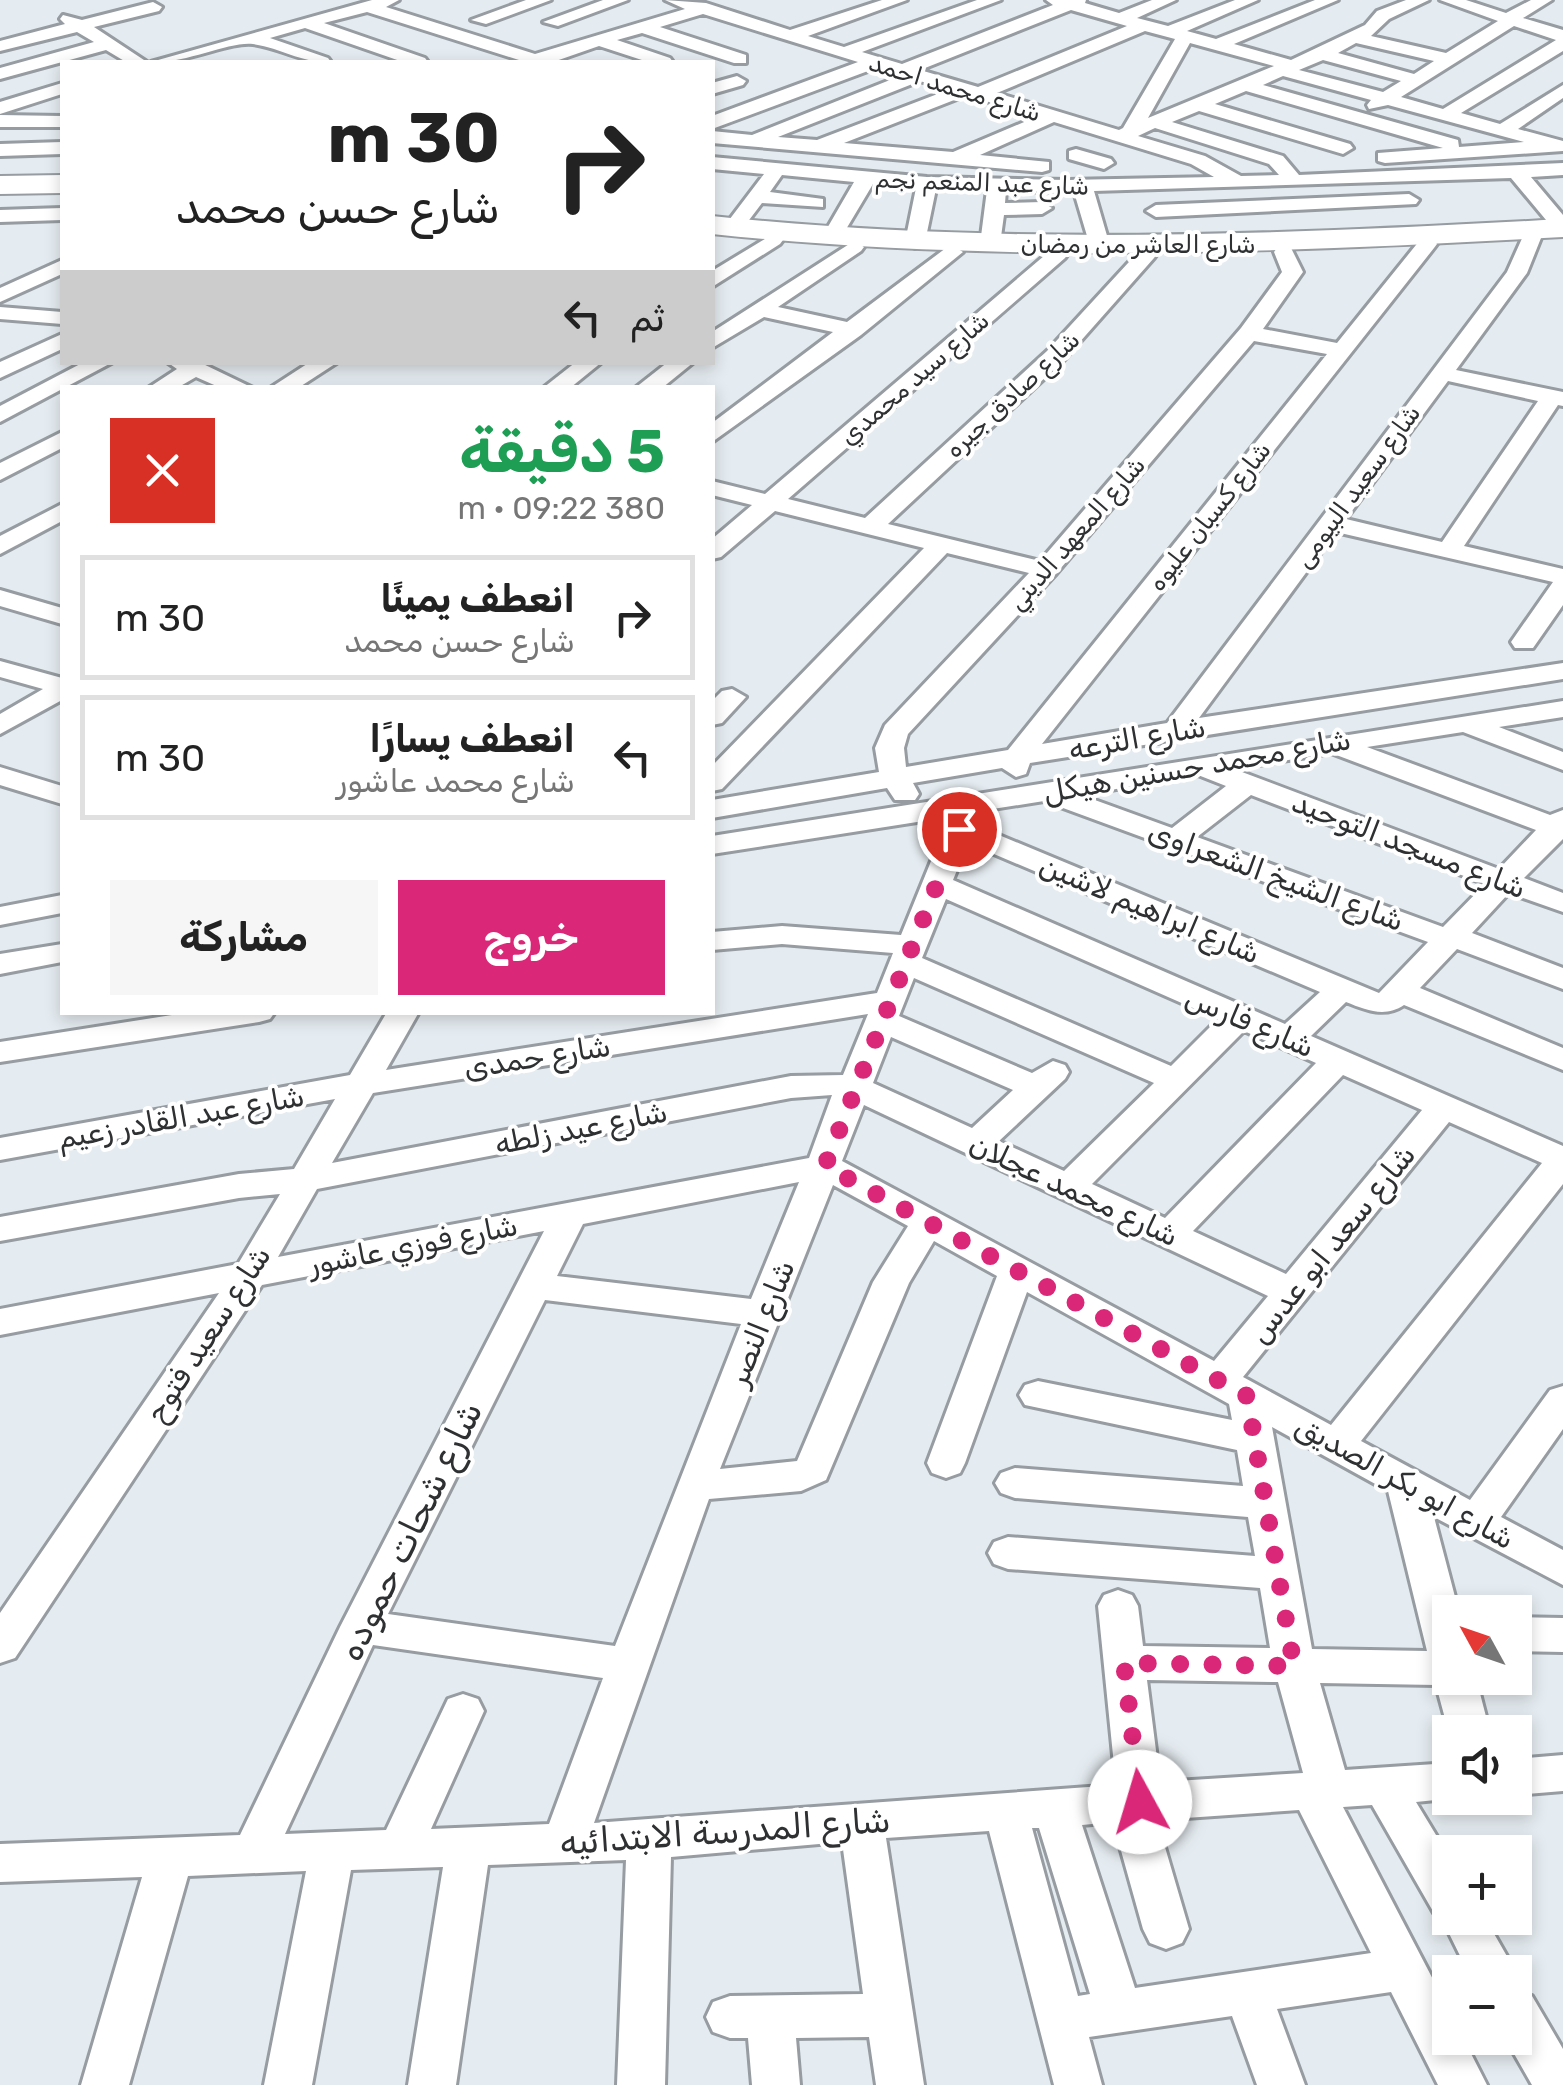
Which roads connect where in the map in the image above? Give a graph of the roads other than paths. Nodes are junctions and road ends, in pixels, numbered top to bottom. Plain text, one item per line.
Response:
1 (391, 0) edge
2 (543, 0) edge
3 (620, 0) edge
4 (672, 0) edge
5 (735, 0) edge
6 (844, 0) edge
7 (899, 0) edge
8 (992, 0) edge
9 (1168, 0) edge
10 (1250, 0) edge
11 (1330, 0) edge
12 (1420, 0) edge
13 (1448, 0) edge
14 (1544, 0) edge
15 (1068, 2) edge
16 (147, 4) edge
17 (368, 6) junction
18 (874, 8) junction
19 (702, 9) junction
20 (1303, 11) junction
21 (1101, 13) junction
22 (308, 14) junction
23 (792, 15) dead end
24 (1503, 17) junction
25 (1120, 18) junction
26 (75, 22) junction
27 (552, 22) dead end
28 (823, 25) junction
29 (1144, 25) junction
30 (1067, 26) dead end
31 (642, 27) junction
32 (1177, 34) junction
33 (1358, 36) junction
34 (1448, 36) dead end
35 (794, 37) junction
36 (252, 38) junction
37 (1563, 39) edge
38 (599, 40) junction
39 (106, 44) junction
40 (1217, 45) junction
41 (0, 46) edge
42 (569, 49) junction
43 (201, 52) junction
44 (842, 52) junction
45 (1380, 53) dead end
46 (754, 54) junction
47 (1322, 54) junction
48 (1448, 59) junction
49 (134, 60) edge
50 (168, 60) edge
51 (223, 60) edge
52 (316, 60) edge
53 (410, 60) edge
54 (531, 60) edge
55 (537, 60) edge
56 (658, 60) edge
57 (874, 62) junction
58 (715, 67) edge
59 (966, 67) dead end
60 (1287, 68) junction
61 (7, 72) edge
62 (1517, 72) junction
63 (917, 76) junction
64 (1417, 80) junction
65 (737, 81) dead end
66 (1244, 85) junction
67 (1563, 86) edge
68 (715, 88) edge
69 (971, 92) junction
70 (60, 93) edge
71 (1386, 99) junction
72 (1196, 104) junction
73 (4, 107) edge
74 (1024, 108) junction
75 (1334, 112) junction
76 (1445, 115) junction
77 (1053, 116) junction
78 (1355, 118) junction
79 (60, 121) edge
80 (715, 122) edge
81 (1154, 122) junction
82 (1084, 126) junction
83 (1284, 131) junction
84 (1502, 131) junction
85 (1132, 137) junction
86 (715, 138) edge
87 (1258, 140) dead end
88 (750, 141) junction
89 (1561, 145) edge
90 (1366, 146) junction
91 (818, 147) junction
92 (1234, 147) junction
93 (60, 148) edge
94 (0, 150) edge
95 (1319, 150) dead end
96 (1472, 150) junction
97 (887, 152) junction
98 (910, 154) junction
99 (957, 158) junction
100 (1192, 158) junction
101 (997, 162) junction
102 (715, 163) edge
103 (1087, 168) junction
104 (771, 169) junction
105 (1561, 169) edge
106 (1516, 171) junction
107 (60, 174) edge
108 (0, 175) edge
109 (1454, 175) junction
110 (1394, 178) junction
111 (870, 179) junction
112 (1244, 180) junction
113 (1293, 180) junction
114 (926, 183) junction
115 (60, 184) edge
116 (0, 185) edge
117 (997, 185) junction
118 (757, 196) junction
119 (1409, 200) junction
120 (816, 202) dead end
121 (1474, 202) dead end
122 (1042, 208) dead end
123 (1263, 208) junction
124 (994, 209) junction
125 (1156, 210) dead end
126 (0, 216) edge
127 (58, 226) edge
128 (1563, 228) edge
129 (719, 229) edge
130 (1563, 237) edge
131 (1531, 238) junction
132 (773, 240) junction
133 (1432, 240) junction
134 (843, 242) junction
135 (914, 242) junction
136 (990, 244) junction
137 (1100, 246) junction
138 (1282, 248) junction
139 (954, 252) junction
140 (1058, 254) junction
141 (1147, 254) junction
142 (0, 269) edge
143 (715, 278) edge
144 (46, 279) edge
145 (0, 296) edge
146 (760, 310) junction
147 (0, 313) edge
148 (60, 318) edge
149 (853, 330) junction
150 (1249, 333) junction
151 (715, 340) edge
152 (60, 342) edge
153 (1341, 350) junction
154 (96, 365) edge
155 (322, 365) edge
156 (587, 365) edge
157 (679, 365) edge
158 (186, 366) edge
159 (0, 371) edge
160 (1440, 373) junction
161 (163, 385) edge
162 (234, 385) edge
163 (287, 385) edge
164 (558, 385) edge
165 (650, 385) edge
166 (1558, 398) edge
167 (0, 415) edge
168 (715, 433) edge
169 (60, 440) edge
170 (0, 473) edge
171 (715, 489) edge
172 (770, 502) junction
173 (60, 511) edge
174 (1329, 523) junction
175 (870, 527) junction
176 (942, 544) junction
177 (0, 546) edge
178 (715, 549) edge
179 (1448, 551) junction
180 (1046, 570) junction
181 (1563, 577) edge
182 (1563, 587) edge
183 (0, 598) edge
184 (60, 615) edge
185 (1524, 642) dead end
186 (0, 668) edge
187 (1563, 671) edge
188 (60, 686) edge
189 (60, 688) edge
190 (1563, 709) edge
191 (1464, 723) junction
192 (0, 726) edge
193 (1176, 730) junction
194 (1328, 743) junction
195 (1016, 759) junction
196 (1563, 762) edge
197 (1199, 766) junction
198 (0, 776) edge
199 (715, 780) edge
200 (895, 780) junction
201 (1247, 784) junction
202 (60, 794) edge
203 (1036, 794) junction
204 (715, 809) edge
205 (919, 814) junction
206 (963, 818) junction
207 (1560, 825) edge
208 (1176, 839) junction
209 (715, 845) edge
210 (1503, 880) junction
211 (938, 884) junction
212 (1563, 903) edge
213 (60, 904) edge
214 (0, 916) edge
215 (1450, 938) junction
216 (715, 942) edge
217 (60, 953) edge
218 (910, 954) junction
219 (0, 964) edge
220 (1563, 980) edge
221 (1342, 989) junction
222 (1400, 992) junction
223 (887, 1011) junction
224 (240, 1015) edge
225 (401, 1015) edge
226 (1238, 1017) junction
227 (1289, 1038) junction
228 (0, 1052) edge
229 (1338, 1060) junction
230 (1563, 1060) edge
231 (1176, 1080) junction
232 (361, 1084) junction
233 (857, 1088) junction
234 (1444, 1106) junction
235 (976, 1143) junction
236 (0, 1149) edge
237 (1563, 1160) edge
238 (825, 1166) junction
239 (305, 1180) junction
240 (1068, 1188) junction
241 (570, 1214) junction
242 (928, 1222) junction
243 (0, 1229) edge
244 (1169, 1235) junction
245 (1017, 1271) junction
246 (248, 1278) junction
247 (534, 1286) junction
248 (1292, 1292) junction
249 (764, 1314) junction
250 (0, 1322) edge
251 (1233, 1389) junction
252 (1038, 1395) dead end
253 (1558, 1415) edge
254 (1254, 1439) junction
255 (1338, 1446) junction
256 (946, 1463) dead end
257 (1405, 1482) junction
258 (1016, 1483) dead end
259 (694, 1486) junction
260 (1265, 1502) junction
261 (1476, 1521) junction
262 (1008, 1553) dead end
263 (1563, 1568) edge
264 (1278, 1574) junction
265 (1434, 1595) edge
266 (1118, 1606) dead end
267 (361, 1627) junction
268 (1532, 1635) edge
269 (1563, 1636) edge
270 (0, 1646) edge
271 (1432, 1650) edge
272 (1124, 1663) junction
273 (629, 1665) junction
274 (1294, 1666) junction
275 (463, 1710) dead end
276 (1563, 1774) edge
277 (1532, 1776) edge
278 (1432, 1782) edge
279 (1384, 1786) junction
280 (1321, 1790) junction
281 (1135, 1803) junction
282 (1055, 1808) junction
283 (1006, 1812) junction
284 (861, 1821) junction
285 (649, 1840) junction
286 (564, 1844) junction
287 (468, 1846) junction
288 (400, 1848) junction
289 (333, 1849) junction
290 (255, 1851) junction
291 (171, 1856) junction
292 (0, 1863) edge
293 (1432, 1868) edge
294 (1166, 1929) dead end
295 (1404, 1969) junction
296 (1247, 1992) junction
297 (1119, 2012) junction
298 (890, 2014) junction
299 (1060, 2020) junction
300 (1532, 2040) edge
301 (105, 2085) edge
302 (288, 2085) edge
303 (432, 2085) edge
304 (641, 2085) edge
305 (776, 2085) edge
306 (900, 2085) edge
307 (1078, 2085) edge
308 (1282, 2085) edge
309 (1462, 2085) edge
310 (1558, 2085) edge

1 - 17 street
2 - 42 street
3 - 27 street
4 - 19 street, شارع محمد احمد
5 - 19 street
6 - 18 street
7 - 18 street
8 - 44 street
9 - 25 street
10 - 32 street
11 - 20 street
12 - 33 street
13 - 24 street
14 - 24 street
15 - 21 street
15 - 63 street
16 - 26 street
17 - 22 street
17 - 54 street
18 - 28 street
19 - 31 street
19 - 35 street, شارع محمد احمد
20 - 33 street
20 - 40 street
21 - 25 street
21 - 30 street
22 - 36 street
22 - 53 street
23 - 28 street
24 - 34 street
24 - 37 street
24 - 48 street
25 - 29 street
26 - 39 street
26 - 41 street
28 - 35 street
29 - 32 street
29 - 69 street
31 - 38 street
31 - 46 street
32 - 40 street
32 - 85 street
33 - 45 street
33 - 47 street
33 - 48 street
35 - 44 street, شارع محمد احمد
35 - 46 street
36 - 43 street
36 - 52 street
37 - 62 street
38 - 42 street
38 - 56 street
39 - 49 street
39 - 61 street
40 - 60 street
42 - 55 street
43 - 50 street
43 - 51 street
44 - 57 street, شارع محمد احمد
46 - 58 street
47 - 60 street
47 - 64 street
48 - 64 street
57 - 63 street, شارع محمد احمد
57 - 80 street
59 - 63 street
60 - 66 street
60 - 71 street
61 - 70 street
62 - 67 street
62 - 76 street
63 - 69 street, شارع محمد احمد
63 - 88 street
64 - 71 street
65 - 68 street
66 - 72 street
66 - 75 street
67 - 84 street
69 - 74 street, شارع محمد احمد
69 - 91 street
70 - 73 street
71 - 76 street
71 - 78 street
72 - 81 street
72 - 83 street
73 - 79 street
74 - 77 street, شارع محمد احمد
74 - 98 street
75 - 78 street
75 - 83 street
76 - 84 street
77 - 82 street, شارع محمد احمد
77 - 99 street
78 - 96 street
81 - 85 street
81 - 92 street
82 - 85 street, شارع محمد احمد
82 - 101 street
83 - 87 street
83 - 90 street
84 - 89 street
85 - 100 street, شارع محمد احمد
85 - 103 street
86 - 88 street
88 - 91 street
89 - 96 street
89 - 105 street
90 - 95 street
90 - 96 street
90 - 110 street
91 - 97 street
91 - 104 street
92 - 100 street
92 - 113 street
93 - 94 street
97 - 98 street
97 - 111 street
98 - 99 street
99 - 101 street
99 - 114 street
100 - 103 street
100 - 112 street, شارع محمد احمد
101 - 103 street
101 - 114 street
102 - 104 street, شارع عبد المنعم نجم
103 - 112 street, شارع عبد المنعم نجم
103 - 117 street, شارع عبد المنعم نجم
103 - 137 street
104 - 111 street, شارع عبد المنعم نجم
104 - 118 street
105 - 106 street, شارع عبد المنعم نجم
106 - 109 street, شارع عبد المنعم نجم
106 - 128 street
107 - 108 main road
109 - 110 street, شارع عبد المنعم نجم
109 - 121 street
110 - 113 street, شارع عبد المنعم نجم
110 - 119 street
111 - 114 street, شارع عبد المنعم نجم
111 - 134 street
112 - 113 street, شارع عبد المنعم نجم
112 - 123 street
114 - 117 street, شارع عبد المنعم نجم
114 - 135 street
115 - 116 main road
117 - 124 street
118 - 120 street
118 - 129 street
119 - 123 street
119 - 133 street
122 - 124 street
123 - 125 street
123 - 138 street
124 - 136 street
126 - 127 street
128 - 133 main road, شارع العاشر من رمضان
129 - 132 main road, شارع العاشر من رمضان
129 - 134 main road, شارع العاشر من رمضان
130 - 131 main road, شارع العاشر من رمضان
131 - 133 main road, شارع العاشر من رمضان
131 - 160 street, شارع سعيد البيومى
132 - 134 main road, شارع العاشر من رمضان
132 - 143 street
133 - 138 main road, شارع العاشر من رمضان
133 - 153 street, شارع كسبان عليوه
134 - 135 main road, شارع العاشر من رمضان
134 - 139 main road, شارع العاشر من رمضان
134 - 146 street
135 - 136 main road, شارع العاشر من رمضان
136 - 137 main road, شارع العاشر من رمضان
137 - 138 main road, شارع العاشر من رمضان
138 - 141 main road, شارع العاشر من رمضان
138 - 150 street, شارع المعهد الديني
139 - 140 main road, شارع العاشر من رمضان
139 - 149 street
140 - 141 main road, شارع العاشر من رمضان
140 - 172 street, شارع سيد محمدي
141 - 175 street, شارع صادق جيره
142 - 144 street
144 - 145 street
146 - 149 street
146 - 151 street
147 - 148 street
149 - 168 street
150 - 153 street
150 - 180 street, شارع المعهد الديني
152 - 159 street
153 - 195 street, شارع كسبان عليوه
154 - 167 street
155 - 163 street
156 - 164 street
157 - 165 street
158 - 161 street
158 - 162 street
160 - 166 street
160 - 174 street, شارع سعيد البيومى
166 - 179 street
169 - 170 street
171 - 172 street
172 - 175 street
172 - 178 street, شارع سيد محمدي
173 - 177 street
174 - 179 street
174 - 193 street, شارع سعيد البيومى
175 - 176 street
176 - 180 street
176 - 199 street
179 - 181 street
180 - 200 street, شارع المعهد الديني
182 - 185 street
183 - 184 street
186 - 188 street
187 - 193 street, شارع الترعه
189 - 192 street
190 - 191 street, شارع محمد حسنين هيكل
191 - 194 street, شارع محمد حسنين هيكل
191 - 196 street
193 - 195 street, شارع الترعه
194 - 197 street, شارع محمد حسنين هيكل
194 - 207 street
195 - 200 street, شارع الترعه
195 - 203 street
197 - 201 street, شارع مسجد التوحيد
197 - 203 street, شارع محمد حسنين هيكل
198 - 202 street
200 - 204 street, شارع الترعه
200 - 205 street
201 - 208 street
201 - 210 street, شارع مسجد التوحيد
203 - 206 street, شارع محمد حسنين هيكل
203 - 208 street, شارع الشيخ الشعراوى
205 - 206 street, شارع محمد حسنين هيكل
205 - 209 street, شارع محمد حسنين هيكل
206 - 211 street, شارع النصر
206 - 221 street, شارع ابراهيم لاشين
207 - 210 street
208 - 215 street, شارع الشيخ الشعراوى
210 - 212 street, شارع مسجد التوحيد
210 - 215 street
211 - 218 street, شارع النصر
211 - 226 street, شارع فارس
213 - 214 street
215 - 220 street, شارع الشيخ الشعراوى
215 - 222 street
216 - 218 street
217 - 219 street
218 - 223 street, شارع النصر
218 - 231 street
221 - 222 street, شارع ابراهيم لاشين
221 - 227 street
222 - 230 street
223 - 232 street, شارع حمدى
223 - 233 street, شارع النصر
223 - 235 street
224 - 228 street
225 - 232 street, شارع سعيد فتوح
226 - 227 street, شارع فارس
226 - 231 street
227 - 229 street, شارع فارس
229 - 234 street, شارع فارس
229 - 244 street
231 - 240 street
232 - 236 street, شارع عبد القادر زعيم
232 - 239 street, شارع سعيد فتوح
233 - 235 street, شارع محمد عجلان
233 - 238 street, شارع النصر
233 - 239 street, شارع عيد زلطه
234 - 237 street, شارع فارس
234 - 248 street, شارع سعد ابو عدس
235 - 240 street, شارع محمد عجلان
237 - 255 street
238 - 241 street, شارع فوزي عاشور
238 - 242 street, شارع ابو بكر الصديق
238 - 249 street, شارع النصر
239 - 243 street, شارع عيد زلطه
239 - 246 street, شارع سعيد فتوح
240 - 244 street, شارع محمد عجلان
241 - 246 street, شارع فوزي عاشور
241 - 247 street, شارع شحات حموده
242 - 245 street, شارع ابو بكر الصديق
242 - 259 street
244 - 248 street, شارع محمد عجلان
245 - 251 street, شارع ابو بكر الصديق
245 - 256 street
246 - 250 street, شارع فوزي عاشور
246 - 270 street, شارع سعيد فتوح
247 - 249 street
247 - 267 street, شارع شحات حموده
248 - 251 street, شارع سعد ابو عدس
249 - 259 street, شارع النصر
251 - 254 street
251 - 255 street, شارع ابو بكر الصديق
252 - 254 street, شارع ابو بكر الصديق
253 - 261 street
254 - 260 street
255 - 257 street, شارع ابو بكر الصديق
257 - 261 street, شارع ابو بكر الصديق
257 - 265 street
258 - 260 street
259 - 273 street, شارع النصر
260 - 264 street
261 - 263 street, شارع ابو بكر الصديق
262 - 264 street
264 - 274 street
266 - 272 street
267 - 273 street
267 - 290 street, شارع شحات حموده
268 - 269 street
271 - 274 street
272 - 274 street
272 - 281 street
273 - 286 street, شارع النصر
274 - 280 street
275 - 288 street
276 - 277 street
278 - 279 street, شارع المدرسة الابتدائيه
279 - 280 street, شارع المدرسة الابتدائيه
279 - 293 street
280 - 281 street, شارع المدرسة الابتدائيه
280 - 295 street
281 - 282 street, شارع المدرسة الابتدائيه
281 - 294 street
282 - 283 street, شارع المدرسة الابتدائيه
282 - 297 street
283 - 284 street, شارع المدرسة الابتدائيه
283 - 299 street
284 - 285 street, شارع المدرسة الابتدائيه
284 - 298 street
285 - 286 street, شارع المدرسة الابتدائيه
285 - 304 street
286 - 287 street, شارع المدرسة الابتدائيه
287 - 288 street, شارع المدرسة الابتدائيه
287 - 303 street
288 - 289 street, شارع المدرسة الابتدائيه
289 - 290 street, شارع المدرسة الابتدائيه
289 - 302 street
290 - 291 street, شارع المدرسة الابتدائيه
291 - 292 street, شارع المدرسة الابتدائيه
291 - 301 street
295 - 296 street
295 - 309 street
296 - 297 street
296 - 308 street
297 - 299 street
298 - 305 street
298 - 306 street
299 - 307 street
300 - 310 street

